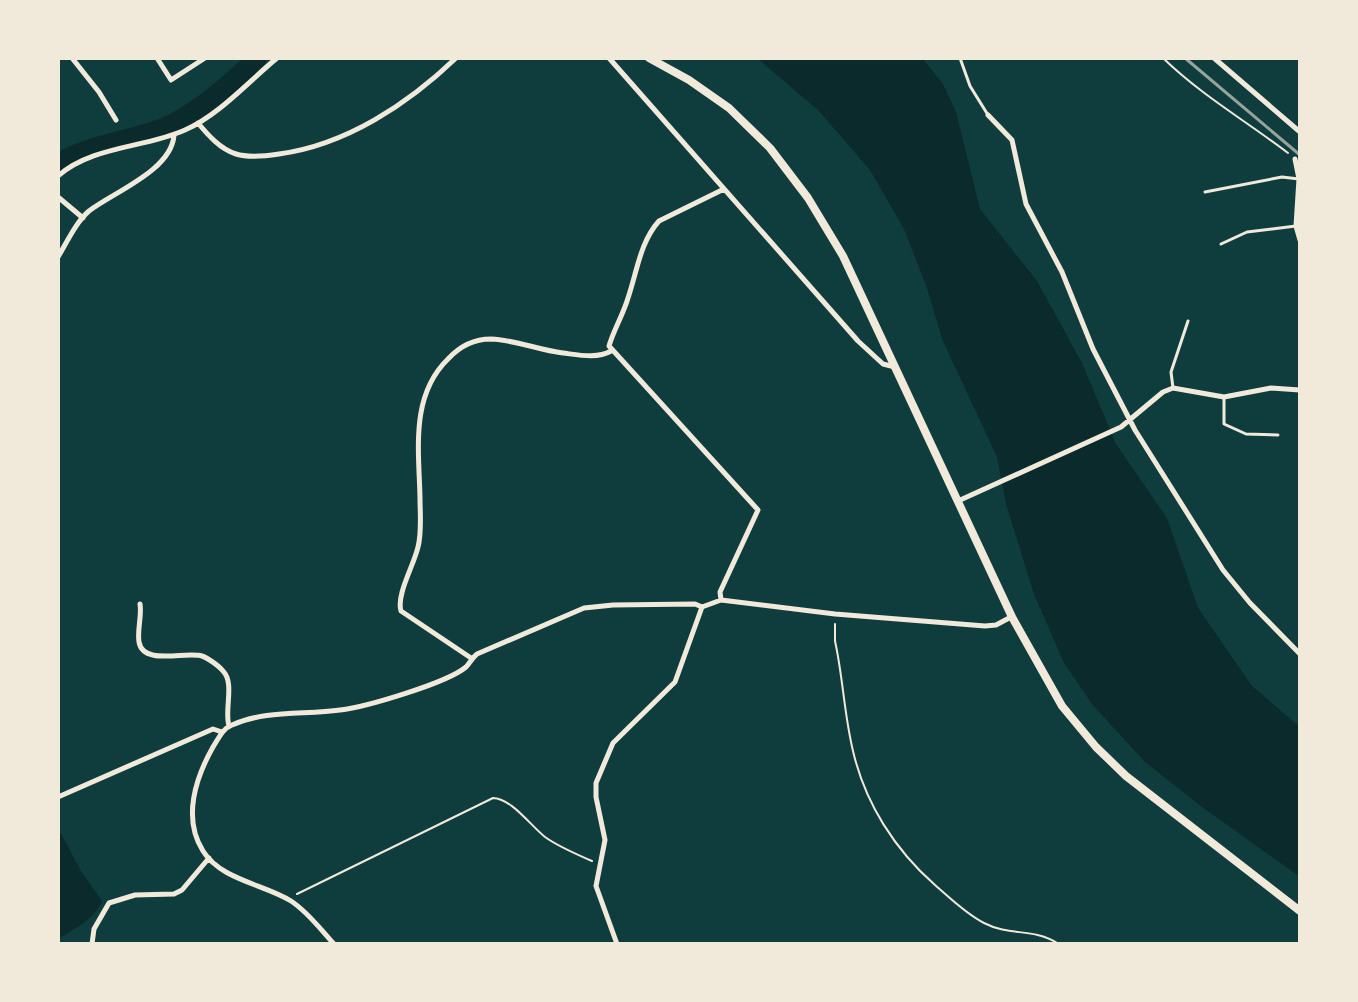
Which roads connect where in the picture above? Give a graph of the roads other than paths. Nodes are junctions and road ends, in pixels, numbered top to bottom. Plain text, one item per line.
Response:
1 (72, 58) edge
2 (157, 58) edge
3 (205, 58) edge
4 (277, 58) edge
5 (456, 58) edge
6 (609, 58) edge
7 (649, 58) edge
8 (960, 58) edge
9 (1214, 58) edge
10 (988, 115) joint
11 (116, 120) dead end
12 (198, 123) junction
13 (1300, 132) edge
14 (174, 135) junction
15 (1295, 159) road end
16 (58, 176) edge
17 (1299, 179) edge
18 (724, 189) junction
19 (1205, 192) dead end
20 (58, 197) edge
21 (83, 218) junction
22 (1296, 226) junction
23 (1300, 240) edge
24 (1221, 244) dead end
25 (58, 257) edge
26 (1188, 321) dead end
27 (611, 351) junction
28 (896, 367) junction
29 (1173, 388) junction
30 (1300, 390) edge
31 (1224, 397) junction
32 (1131, 421) junction
33 (1278, 435) dead end
34 (957, 502) junction
35 (721, 600) junction
36 (140, 604) dead end
37 (702, 607) junction
38 (1012, 617) junction
39 (1300, 654) edge
40 (471, 658) junction
41 (229, 726) junction
42 (222, 732) junction
43 (58, 797) edge
44 (209, 858) junction
45 (1300, 911) edge
46 (92, 944) edge
47 (334, 944) edge
48 (617, 944) edge

1 - 11 street
2 - 3 street
4 - 12 street
5 - 12 street
6 - 18 street
7 - 28 main road
8 - 10 lane
9 - 13 street
10 - 32 street
12 - 14 street
14 - 16 street
14 - 21 street
15 - 17 street
17 - 19 lane
17 - 22 street
18 - 27 street
18 - 28 street
20 - 21 street
21 - 25 street
22 - 23 street
22 - 24 lane
26 - 29 lane
27 - 35 street
27 - 40 street
28 - 34 main road
29 - 31 street
29 - 32 street
30 - 31 street
31 - 33 lane
32 - 34 street
32 - 39 street
34 - 38 main road
35 - 37 street
35 - 38 street
36 - 41 street
37 - 40 street
37 - 48 street
38 - 45 main road
40 - 41 street
41 - 42 street
42 - 43 street
42 - 44 street
44 - 46 street
44 - 47 street

